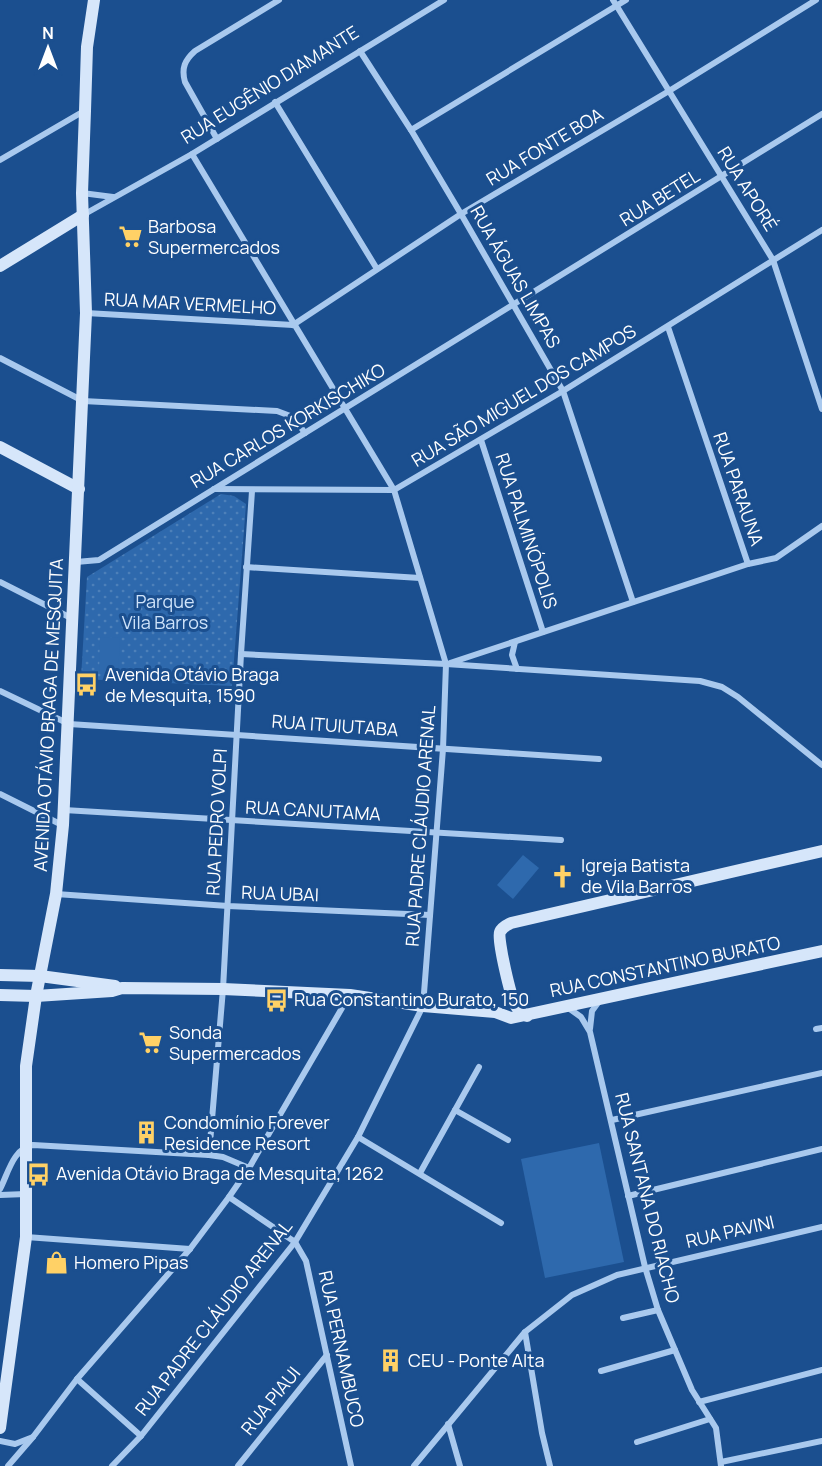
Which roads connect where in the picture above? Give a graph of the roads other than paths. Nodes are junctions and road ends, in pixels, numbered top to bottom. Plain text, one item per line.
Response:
1 (94, 0) edge
2 (279, 0) edge
3 (444, 0) edge
4 (626, 0) edge
5 (816, 0) edge
6 (615, 3) edge
7 (360, 51) junction
8 (669, 92) junction
9 (275, 102) junction
10 (85, 111) junction
11 (822, 114) edge
12 (411, 130) junction
13 (217, 139) junction
14 (192, 154) junction
15 (0, 160) edge
16 (722, 178) junction
17 (82, 193) junction
18 (114, 197) junction
19 (461, 214) junction
20 (83, 215) junction
21 (822, 230) edge
22 (772, 260) junction
23 (0, 266) edge
24 (377, 269) junction
25 (514, 306) junction
26 (86, 314) junction
27 (293, 325) junction
28 (668, 327) junction
29 (0, 358) edge
30 (563, 391) junction
31 (82, 401) junction
32 (346, 408) junction
33 (822, 409) edge
34 (305, 433) junction
35 (481, 440) junction
36 (0, 447) edge
37 (80, 489) junction
38 (213, 489) junction
39 (394, 490) junction
40 (252, 491) junction
41 (822, 526) edge
42 (76, 562) junction
43 (748, 564) junction
44 (246, 567) junction
45 (420, 578) junction
46 (0, 582) edge
47 (633, 602) junction
48 (73, 620) junction
49 (543, 632) junction
50 (516, 642) junction
51 (241, 654) junction
52 (446, 664) junction
53 (517, 669) junction
54 (0, 691) edge
55 (69, 724) junction
56 (236, 735) junction
57 (443, 749) junction
58 (599, 759) dead end
59 (822, 765) edge
60 (0, 794) edge
61 (64, 810) junction
62 (232, 821) junction
63 (63, 825) junction
64 (437, 833) junction
65 (561, 840) dead end
66 (822, 851) edge
67 (56, 894) junction
68 (228, 906) junction
69 (430, 915) junction
70 (822, 951) edge
71 (0, 975) edge
72 (40, 976) junction
73 (508, 982) junction
74 (122, 988) junction
75 (223, 989) junction
76 (0, 995) edge
77 (350, 995) junction
78 (36, 996) junction
79 (600, 1000) junction
80 (423, 1006) junction
81 (566, 1007) junction
82 (495, 1012) junction
83 (527, 1016) junction
84 (590, 1032) junction
85 (479, 1067) dead end
86 (822, 1073) edge
87 (455, 1110) junction
88 (612, 1120) junction
89 (358, 1137) junction
90 (508, 1140) dead end
91 (26, 1146) junction
92 (822, 1149) edge
93 (209, 1155) junction
94 (249, 1168) junction
95 (420, 1173) junction
96 (0, 1189) edge
97 (26, 1194) junction
98 (0, 1195) edge
99 (628, 1196) junction
100 (230, 1197) junction
101 (501, 1223) dead end
102 (822, 1227) edge
103 (26, 1237) junction
104 (295, 1242) junction
105 (190, 1249) junction
106 (645, 1267) junction
107 (658, 1310) junction
108 (623, 1318) dead end
109 (525, 1332) junction
110 (675, 1350) junction
111 (327, 1355) junction
112 (822, 1370) edge
113 (601, 1371) dead end
114 (77, 1379) junction
115 (699, 1402) junction
116 (710, 1419) junction
117 (448, 1424) junction
118 (0, 1428) edge
119 (141, 1436) junction
120 (33, 1437) junction
121 (0, 1441) edge
122 (822, 1441) edge
123 (637, 1442) dead end
124 (721, 1464) edge
125 (8, 1466) edge
126 (112, 1466) edge
127 (238, 1466) edge
128 (351, 1466) edge
129 (414, 1466) edge
130 (460, 1466) edge
131 (550, 1466) edge

1 - 10 street, AVENIDA OTÁVIO BRAGA DE MESQUITA
2 - 13 street
3 - 7 street, RUA EUGÊNIO DIAMANTE
4 - 6 street
5 - 8 street, RUA FONTE BOA
6 - 8 street, RUA APORÉ
6 - 12 street
7 - 9 street, RUA EUGÊNIO DIAMANTE
7 - 12 street, RUA ÁGUAS LIMPAS
8 - 16 street, RUA APORÉ
8 - 19 street, RUA FONTE BOA
9 - 13 street, RUA EUGÊNIO DIAMANTE
9 - 24 street
10 - 15 street
10 - 17 street, AVENIDA OTÁVIO BRAGA DE MESQUITA
11 - 16 street, RUA BETEL
12 - 19 street, RUA ÁGUAS LIMPAS
13 - 14 street, RUA EUGÊNIO DIAMANTE
14 - 18 street, RUA EUGÊNIO DIAMANTE
14 - 27 street, RUA PADRE CLÁUDIO ARENAL
16 - 22 street, RUA APORÉ
16 - 25 street, RUA BETEL
17 - 18 street
17 - 20 street, AVENIDA OTÁVIO BRAGA DE MESQUITA
18 - 20 street, RUA EUGÊNIO DIAMANTE
19 - 24 street, RUA FONTE BOA
19 - 25 street, RUA ÁGUAS LIMPAS
20 - 23 street, RUA EUGÊNIO DIAMANTE
20 - 26 street, AVENIDA OTÁVIO BRAGA DE MESQUITA
21 - 22 street, RUA SÃO MIGUEL DOS CAMPOS
22 - 28 street, RUA SÃO MIGUEL DOS CAMPOS
22 - 33 street, RUA APORÉ
24 - 27 street, RUA FONTE BOA
25 - 30 street, RUA ÁGUAS LIMPAS
25 - 32 street, RUA CARLOS KORKISCHIKO
26 - 27 street, RUA MAR VERMELHO
26 - 31 street, AVENIDA OTÁVIO BRAGA DE MESQUITA
27 - 32 street, RUA PADRE CLÁUDIO ARENAL
28 - 30 street, RUA SÃO MIGUEL DOS CAMPOS
28 - 43 street, RUA PARAUNA
29 - 31 street
30 - 35 street, RUA SÃO MIGUEL DOS CAMPOS
30 - 47 street, RUA ÁGUAS LIMPAS
31 - 34 street
31 - 37 street, AVENIDA OTÁVIO BRAGA DE MESQUITA
32 - 34 street, RUA CARLOS KORKISCHIKO
32 - 39 street, RUA PADRE CLÁUDIO ARENAL
34 - 38 street, RUA CARLOS KORKISCHIKO
35 - 39 street, RUA SÃO MIGUEL DOS CAMPOS
35 - 49 street, RUA PALMINÓPOLIS
36 - 37 street
37 - 42 street, AVENIDA OTÁVIO BRAGA DE MESQUITA
38 - 40 street, RUA SÃO MIGUEL DOS CAMPOS
38 - 42 street, RUA CARLOS KORKISCHIKO
39 - 40 street, RUA SÃO MIGUEL DOS CAMPOS
39 - 45 street, RUA PADRE CLÁUDIO ARENAL
40 - 44 street, RUA PEDRO VOLPI
41 - 43 street
42 - 48 street, AVENIDA OTÁVIO BRAGA DE MESQUITA
43 - 47 street, RUA PARAUNA
44 - 45 street
44 - 51 street, RUA PEDRO VOLPI
45 - 52 street, RUA PADRE CLÁUDIO ARENAL
46 - 48 street
47 - 49 street, RUA PARAUNA
48 - 55 street, AVENIDA OTÁVIO BRAGA DE MESQUITA
49 - 50 street, RUA PARAUNA
50 - 52 street, RUA PARAUNA
50 - 53 street
51 - 52 street
51 - 56 street, RUA PEDRO VOLPI
52 - 53 street
52 - 57 street, RUA PADRE CLÁUDIO ARENAL
53 - 59 street
54 - 55 street
55 - 56 street, RUA ITUIUTABA
55 - 61 street, AVENIDA OTÁVIO BRAGA DE MESQUITA
56 - 57 street, RUA ITUIUTABA
56 - 62 street, RUA PEDRO VOLPI
57 - 58 street, RUA ITUIUTABA
57 - 64 street, RUA PADRE CLÁUDIO ARENAL
60 - 63 street
61 - 62 street, RUA CANUTAMA
61 - 63 street, AVENIDA OTÁVIO BRAGA DE MESQUITA
62 - 64 street, RUA CANUTAMA
62 - 68 street, RUA PEDRO VOLPI
63 - 67 street, AVENIDA OTÁVIO BRAGA DE MESQUITA
64 - 65 street, RUA CANUTAMA
64 - 69 street, RUA PADRE CLÁUDIO ARENAL
66 - 73 street
67 - 68 street, RUA UBAI
67 - 72 street, AVENIDA OTÁVIO BRAGA DE MESQUITA
68 - 69 street, RUA UBAI
68 - 75 street, RUA PEDRO VOLPI
69 - 80 street, RUA PADRE CLÁUDIO ARENAL
70 - 79 street, RUA CONSTANTINO BURATO
71 - 72 street, RUA CONSTANTINO BURATO
72 - 74 street, RUA CONSTANTINO BURATO
72 - 78 street, AVENIDA OTÁVIO BRAGA DE MESQUITA
73 - 82 street
73 - 83 street
74 - 75 street, RUA CONSTANTINO BURATO
74 - 78 street, RUA CONSTANTINO BURATO
75 - 77 street, RUA CONSTANTINO BURATO
75 - 93 street, RUA PEDRO VOLPI
76 - 78 street, RUA CONSTANTINO BURATO
77 - 80 street, RUA CONSTANTINO BURATO
77 - 94 street
78 - 91 street, AVENIDA OTÁVIO BRAGA DE MESQUITA
79 - 81 street, RUA CONSTANTINO BURATO
79 - 84 street, RUA SANTANA DO RIACHO
80 - 82 street, RUA CONSTANTINO BURATO
80 - 89 street, RUA PADRE CLÁUDIO ARENAL
81 - 83 street, RUA CONSTANTINO BURATO
81 - 84 street, RUA SANTANA DO RIACHO
82 - 83 street, RUA CONSTANTINO BURATO
84 - 88 street, RUA SANTANA DO RIACHO
85 - 87 street
86 - 88 street
87 - 90 street
87 - 95 street
88 - 99 street, RUA SANTANA DO RIACHO
89 - 95 street
89 - 104 street, RUA PADRE CLÁUDIO ARENAL
91 - 93 street
91 - 96 street
91 - 97 street, AVENIDA OTÁVIO BRAGA DE MESQUITA
92 - 99 street
93 - 94 street
94 - 100 street
95 - 101 street
97 - 98 street
97 - 103 street, AVENIDA OTÁVIO BRAGA DE MESQUITA
99 - 106 street, RUA SANTANA DO RIACHO
100 - 104 street
100 - 105 street
102 - 106 street, RUA PAVINI
103 - 105 street
103 - 118 street, AVENIDA OTÁVIO BRAGA DE MESQUITA
104 - 111 street, RUA PERNAMBUCO
104 - 119 street, RUA PADRE CLÁUDIO ARENAL
105 - 114 street
106 - 107 street, RUA SANTANA DO RIACHO
106 - 109 street, RUA PAVINI
107 - 108 street
107 - 110 street, RUA SANTANA DO RIACHO
109 - 117 street, RUA PAVINI
109 - 131 street
110 - 113 street
110 - 115 street, RUA SANTANA DO RIACHO
111 - 127 street, RUA PIAUI
111 - 128 street, RUA PERNAMBUCO
112 - 115 street
114 - 119 street
114 - 120 street
115 - 116 street, RUA SANTANA DO RIACHO
116 - 123 street
116 - 124 street, RUA SANTANA DO RIACHO
117 - 129 street, RUA PAVINI
117 - 130 street
119 - 126 street, RUA PADRE CLÁUDIO ARENAL
120 - 121 street
120 - 125 street
122 - 124 street

